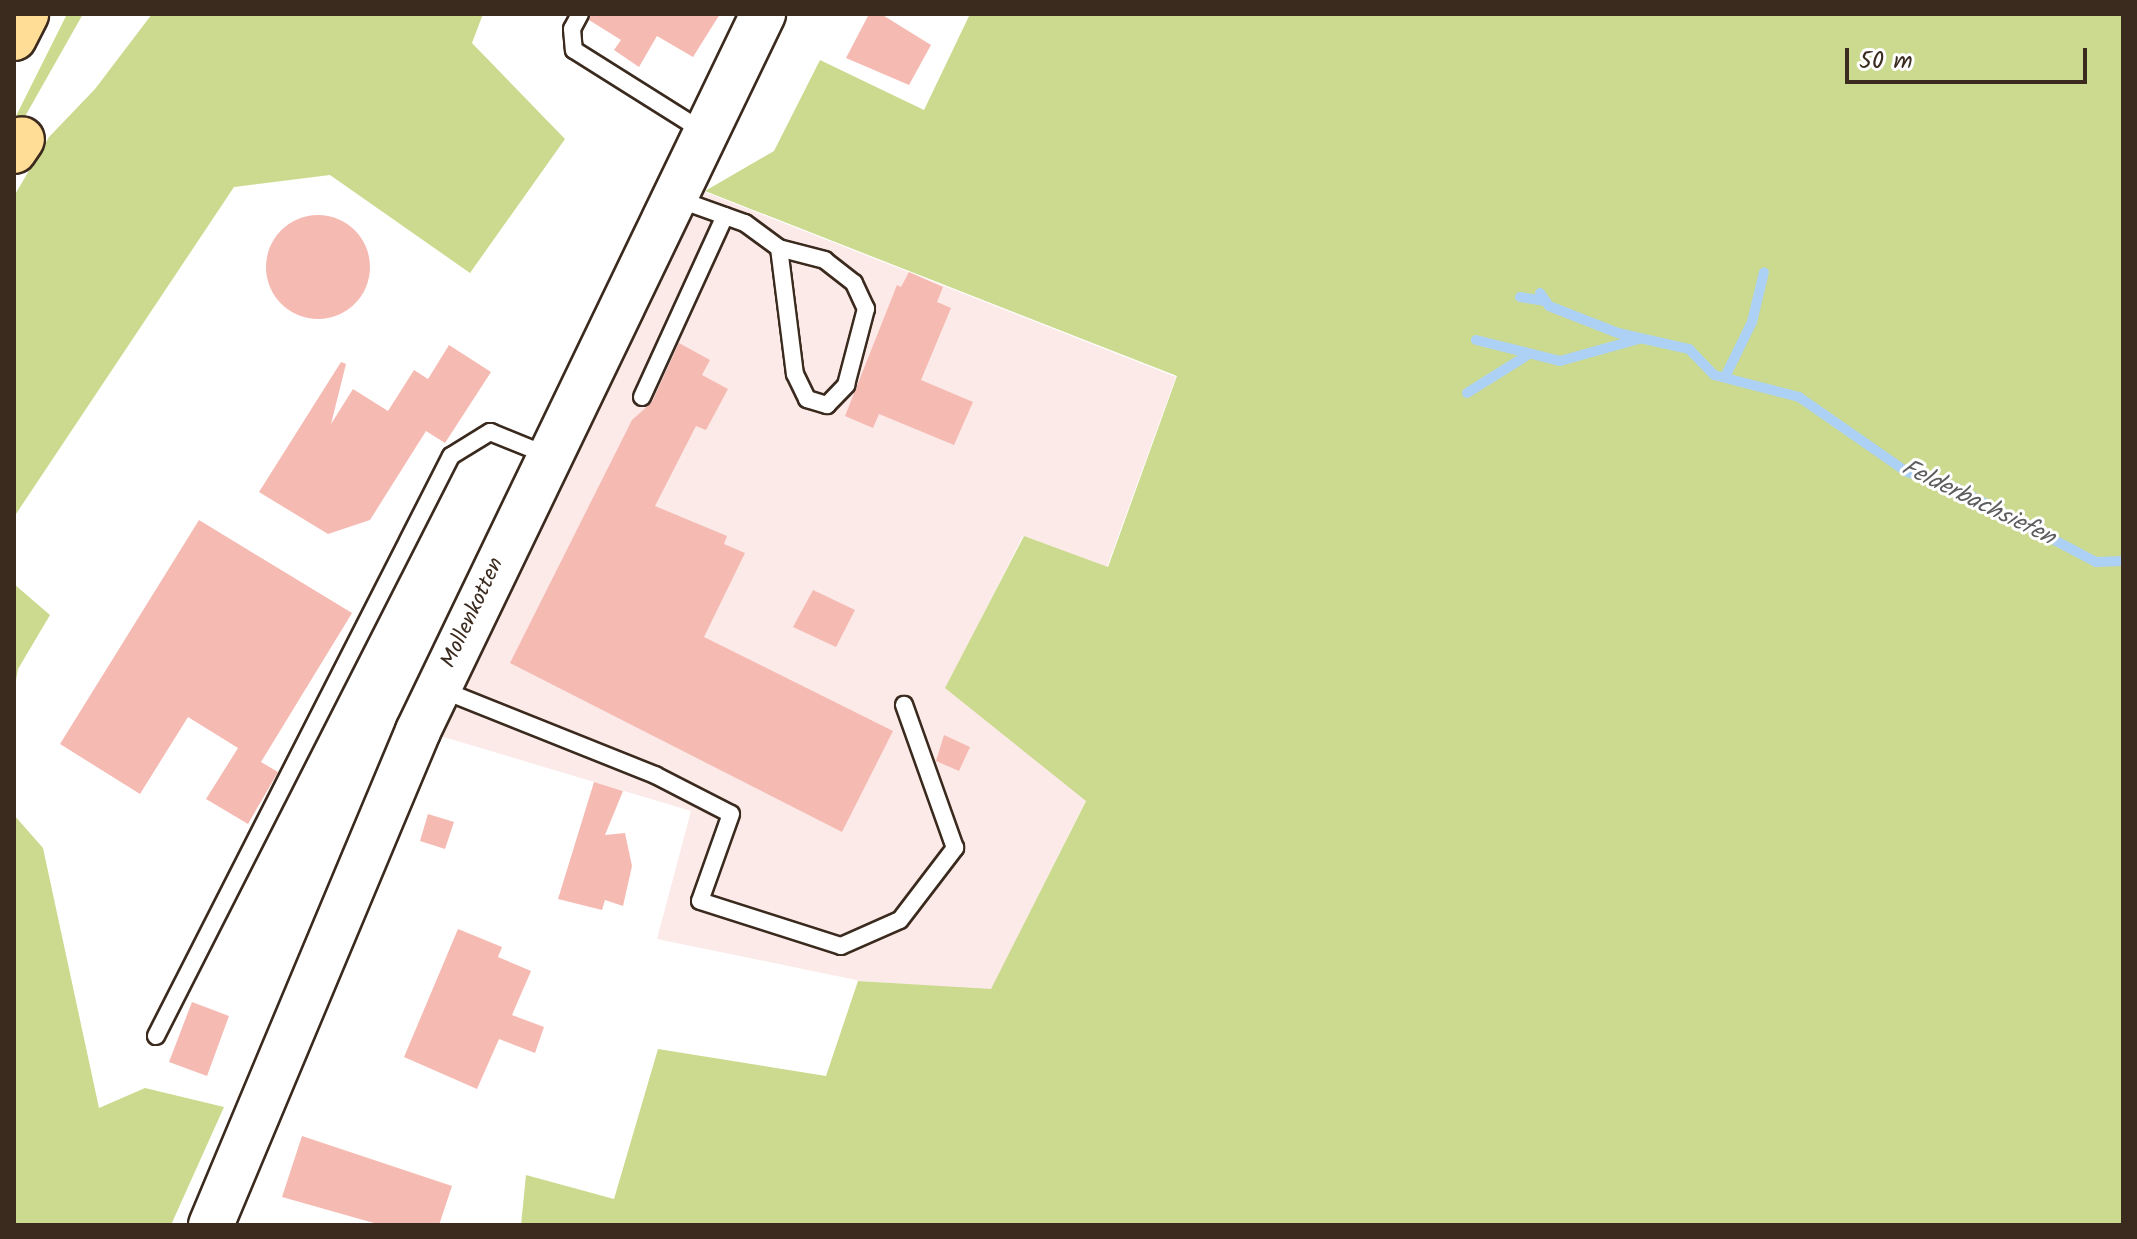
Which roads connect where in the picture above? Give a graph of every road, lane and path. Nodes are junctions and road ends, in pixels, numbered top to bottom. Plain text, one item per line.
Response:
1 (26, 14) edge
2 (580, 14) edge
3 (763, 14) edge
4 (14, 38) edge
5 (705, 133) junction
6 (673, 198) junction
7 (725, 216) junction
8 (779, 248) junction
9 (642, 397) dead end
10 (549, 455) junction
11 (438, 689) junction
12 (904, 705) dead end
13 (156, 1036) dead end
14 (211, 1225) edge

1 - 4 highway
2 - 5 lane
3 - 5 main road, Mollenkotten
5 - 6 main road, Mollenkotten
6 - 7 lane
6 - 10 main road, Mollenkotten
7 - 8 lane
7 - 9 lane
8 - 8 lane
10 - 11 main road, Mollenkotten
10 - 13 lane
11 - 12 lane
11 - 14 main road, Mollenkotten

